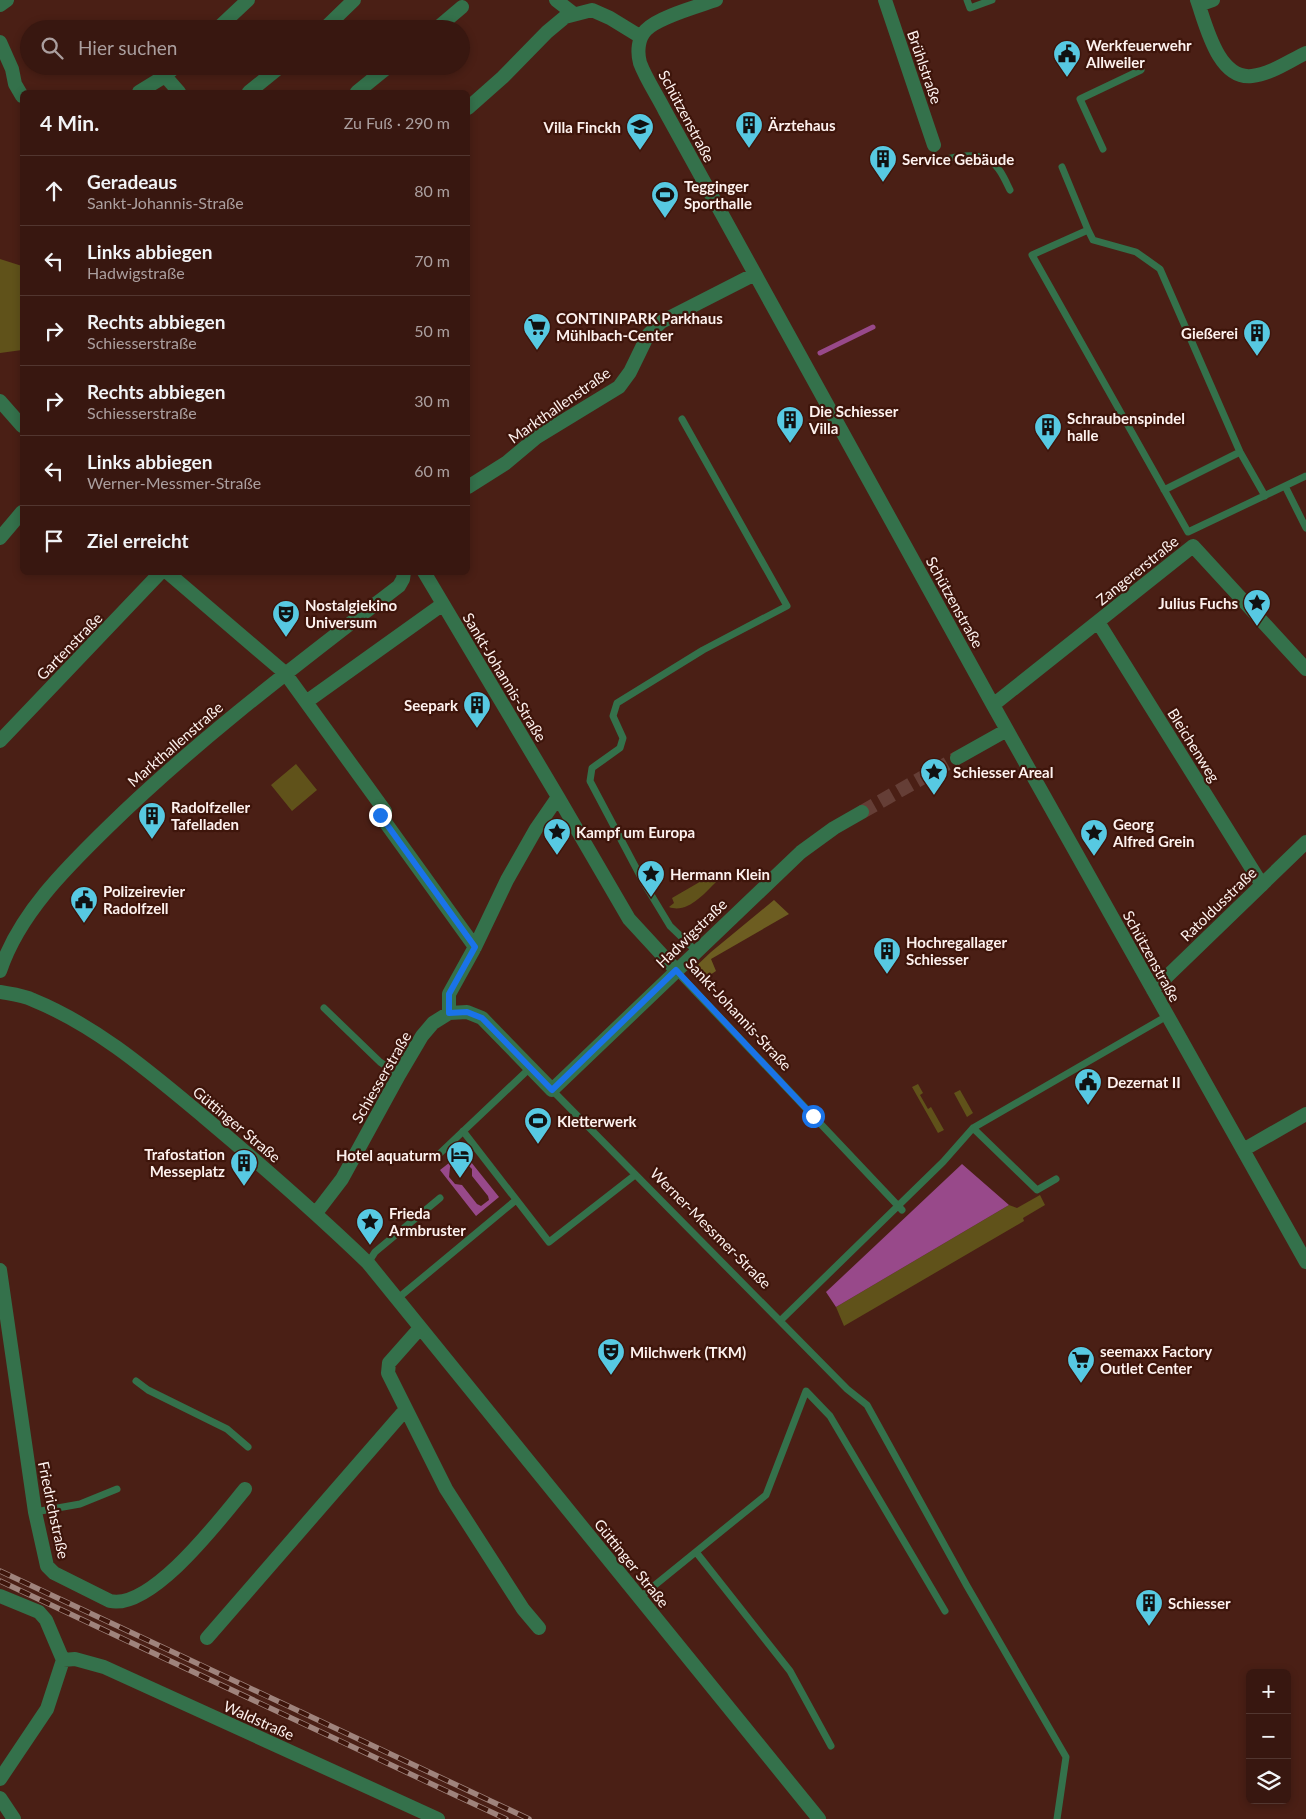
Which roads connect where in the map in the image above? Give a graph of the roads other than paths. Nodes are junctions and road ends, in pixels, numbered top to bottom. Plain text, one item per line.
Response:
1 (7, 0) edge
2 (248, 0) edge
3 (354, 0) edge
4 (556, 0) edge
5 (716, 0) edge
6 (885, 0) edge
7 (967, 0) edge
8 (992, 0) edge
9 (1214, 0) edge
10 (1198, 2) edge
11 (0, 5) edge
12 (462, 7) dead end
13 (574, 14) junction
14 (227, 20) edge
15 (333, 20) edge
16 (447, 20) edge
17 (641, 37) junction
18 (0, 42) edge
19 (1306, 53) edge
20 (12, 69) junction
21 (1141, 70) dead end
22 (164, 75) edge
23 (172, 75) edge
24 (269, 75) edge
25 (379, 75) edge
26 (0, 80) edge
27 (142, 90) edge
28 (178, 90) edge
29 (251, 90) edge
30 (360, 90) edge
31 (20, 93) edge
32 (470, 106) edge
33 (934, 145) joint
34 (1103, 149) dead end
35 (1062, 167) dead end
36 (1010, 190) dead end
37 (1088, 230) junction
38 (755, 274) junction
39 (0, 401) edge
40 (682, 419) dead end
41 (20, 423) edge
42 (1240, 452) junction
43 (1306, 476) edge
44 (470, 486) edge
45 (1285, 486) junction
46 (1164, 490) junction
47 (1265, 496) junction
48 (20, 514) edge
49 (1306, 528) edge
50 (0, 538) edge
51 (158, 575) edge
52 (171, 575) edge
53 (404, 575) edge
54 (426, 575) edge
55 (443, 604) junction
56 (1098, 622) junction
57 (1306, 670) edge
58 (285, 673) junction
59 (306, 702) junction
60 (992, 705) junction
61 (1007, 730) junction
62 (0, 741) edge
63 (957, 758) tunnel mouth
64 (558, 797) junction
65 (862, 812) tunnel mouth
66 (1306, 842) edge
67 (1262, 884) junction
68 (475, 947) junction
69 (696, 951) junction
70 (676, 970) junction
71 (0, 971) edge
72 (1153, 990) junction
73 (0, 992) edge
74 (324, 1008) dead end
75 (449, 1013) junction
76 (1167, 1016) junction
77 (530, 1068) junction
78 (399, 1075) junction
79 (552, 1090) junction
80 (1306, 1114) edge
81 (973, 1128) junction
82 (463, 1131) junction
83 (1243, 1150) junction
84 (436, 1157) dead end
85 (635, 1175) junction
86 (1056, 1179) dead end
87 (440, 1198) dead end
88 (516, 1200) junction
89 (899, 1208) junction
90 (316, 1214) junction
91 (1306, 1262) edge
92 (368, 1263) junction
93 (0, 1270) edge
94 (397, 1299) junction
95 (780, 1321) junction
96 (420, 1328) junction
97 (136, 1381) dead end
98 (406, 1409) junction
99 (248, 1447) dead end
100 (117, 1489) dead end
101 (245, 1489) dead end
102 (35, 1512) junction
103 (696, 1552) junction
104 (0, 1596) edge
105 (639, 1598) junction
106 (945, 1611) dead end
107 (539, 1628) dead end
108 (207, 1638) dead end
109 (63, 1660) junction
110 (831, 1746) dead end
111 (0, 1779) edge
112 (0, 1798) edge
113 (14, 1819) edge
114 (438, 1819) edge
115 (819, 1819) edge
116 (1057, 1819) edge

1 - 11 street
2 - 14 street
3 - 15 street
4 - 13 street
5 - 17 street
6 - 33 street, Brühlstraße
7 - 8 lane
9 - 10 street
10 - 19 street
12 - 16 street
13 - 17 street
13 - 32 street
17 - 38 street, Schützenstraße
18 - 20 street
20 - 26 street
20 - 31 street
21 - 34 lane
22 - 27 street
23 - 28 street
24 - 29 street
25 - 30 street
33 - 36 lane
35 - 37 lane
37 - 42 lane
37 - 46 lane
38 - 44 street, Markthallenstraße
38 - 60 street, Schützenstraße
39 - 41 street
40 - 69 lane
42 - 46 lane
42 - 47 lane
43 - 45 lane
45 - 47 lane
45 - 49 lane
46 - 47 lane
48 - 50 street
51 - 62 street, Gartenstraße
52 - 58 street
53 - 58 street, Markthallenstraße
54 - 55 street, Sankt-Johannis-Straße
55 - 59 street
55 - 64 street, Sankt-Johannis-Straße
56 - 57 street, Zangererstraße
56 - 60 street, Zangererstraße
56 - 67 street, Bleichenweg
58 - 59 street
58 - 71 street, Markthallenstraße
59 - 68 street
60 - 61 street, Schützenstraße
61 - 63 street
61 - 72 street, Schützenstraße
64 - 68 street
64 - 70 street, Sankt-Johannis-Straße
65 - 69 street, Hadwigstraße
66 - 67 street, Ratoldusstraße
67 - 72 street, Ratoldusstraße
68 - 75 street
69 - 70 street, Hadwigstraße
70 - 79 street, Hadwigstraße
70 - 89 lane, Sankt-Johannis-Straße
72 - 76 street, Schützenstraße
73 - 90 street, Güttinger Straße
74 - 78 lane
75 - 77 street
75 - 78 street, Schiesserstraße
76 - 81 lane
76 - 83 street, Schützenstraße
77 - 79 street
77 - 82 lane
78 - 90 street, Schiesserstraße
79 - 85 lane, Werner-Messmer-Straße
80 - 83 street
81 - 86 lane
81 - 89 lane
82 - 84 lane
82 - 88 lane
83 - 91 street, Schützenstraße
85 - 88 lane
85 - 95 lane, Werner-Messmer-Straße
87 - 92 lane
88 - 94 lane
89 - 95 lane
90 - 92 street, Güttinger Straße
92 - 94 street, Güttinger Straße
93 - 102 street, Friedrichstraße
94 - 96 street, Güttinger Straße
95 - 116 lane, Werner-Messmer-Straße
96 - 98 street
96 - 105 street, Güttinger Straße
97 - 99 lane
98 - 107 street
98 - 108 street
100 - 102 lane
101 - 102 street, Friedrichstraße
103 - 105 lane
103 - 106 lane
103 - 110 lane
104 - 109 street
105 - 115 street, Güttinger Straße
109 - 111 street
109 - 114 street, Waldstraße
112 - 113 street

